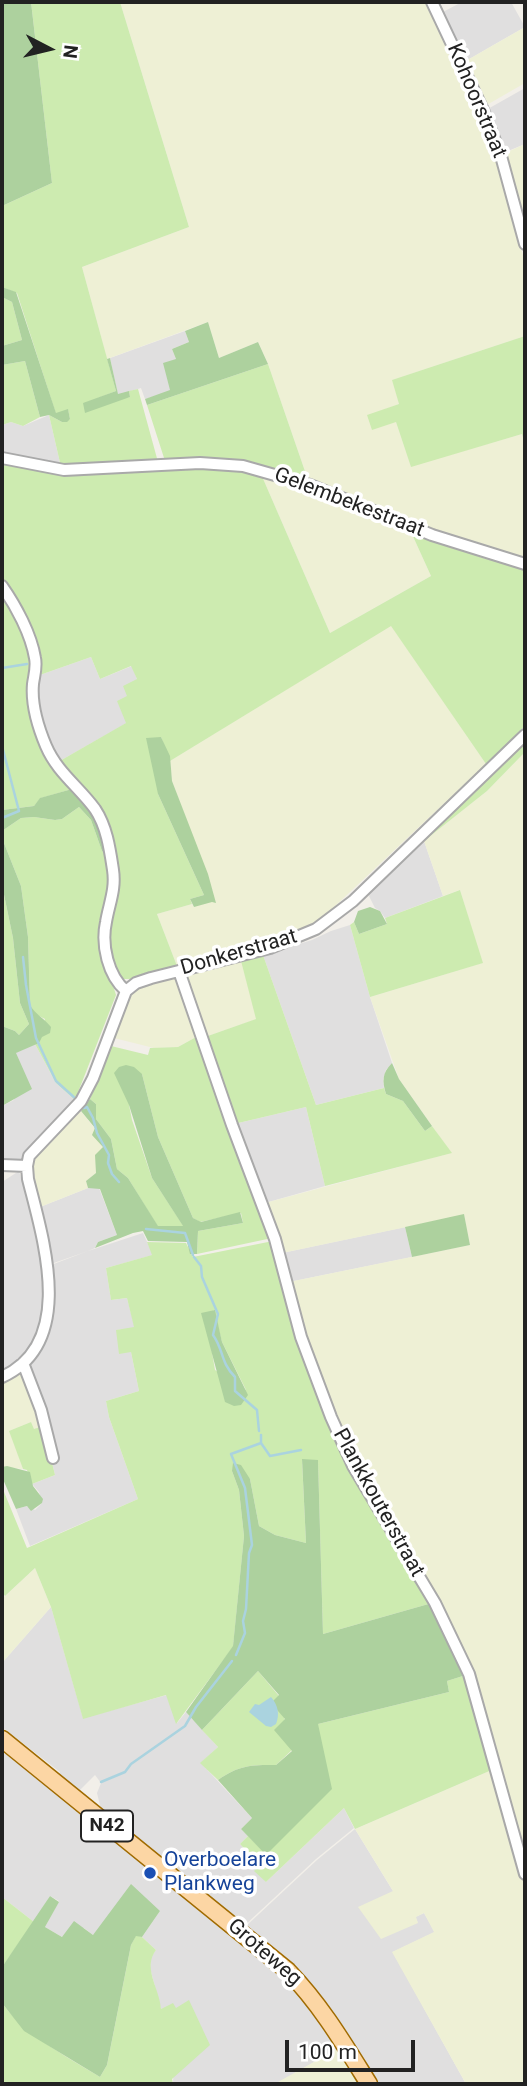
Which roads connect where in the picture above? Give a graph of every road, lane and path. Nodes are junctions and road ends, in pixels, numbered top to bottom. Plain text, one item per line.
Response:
1 (432, 2) edge
2 (525, 244) edge
3 (2, 458) edge
4 (525, 564) edge
5 (2, 586) edge
6 (525, 735) edge
7 (179, 971) junction
8 (126, 991) junction
9 (2, 1165) edge
10 (27, 1166) junction
11 (23, 1363) junction
12 (2, 1377) edge
13 (53, 1458) dead end
14 (2, 1739) edge
15 (525, 1874) edge
16 (369, 2084) edge

1 - 2 street, Kohoorstraat
3 - 4 street, Gelembekestraat
5 - 8 street
6 - 7 street, Donkerstraat
7 - 8 street, Donkerstraat
7 - 15 street, Plankkouterstraat
8 - 10 street
9 - 10 street
10 - 11 street
11 - 12 street
11 - 13 street
14 - 16 main road, Groteweg / N42

